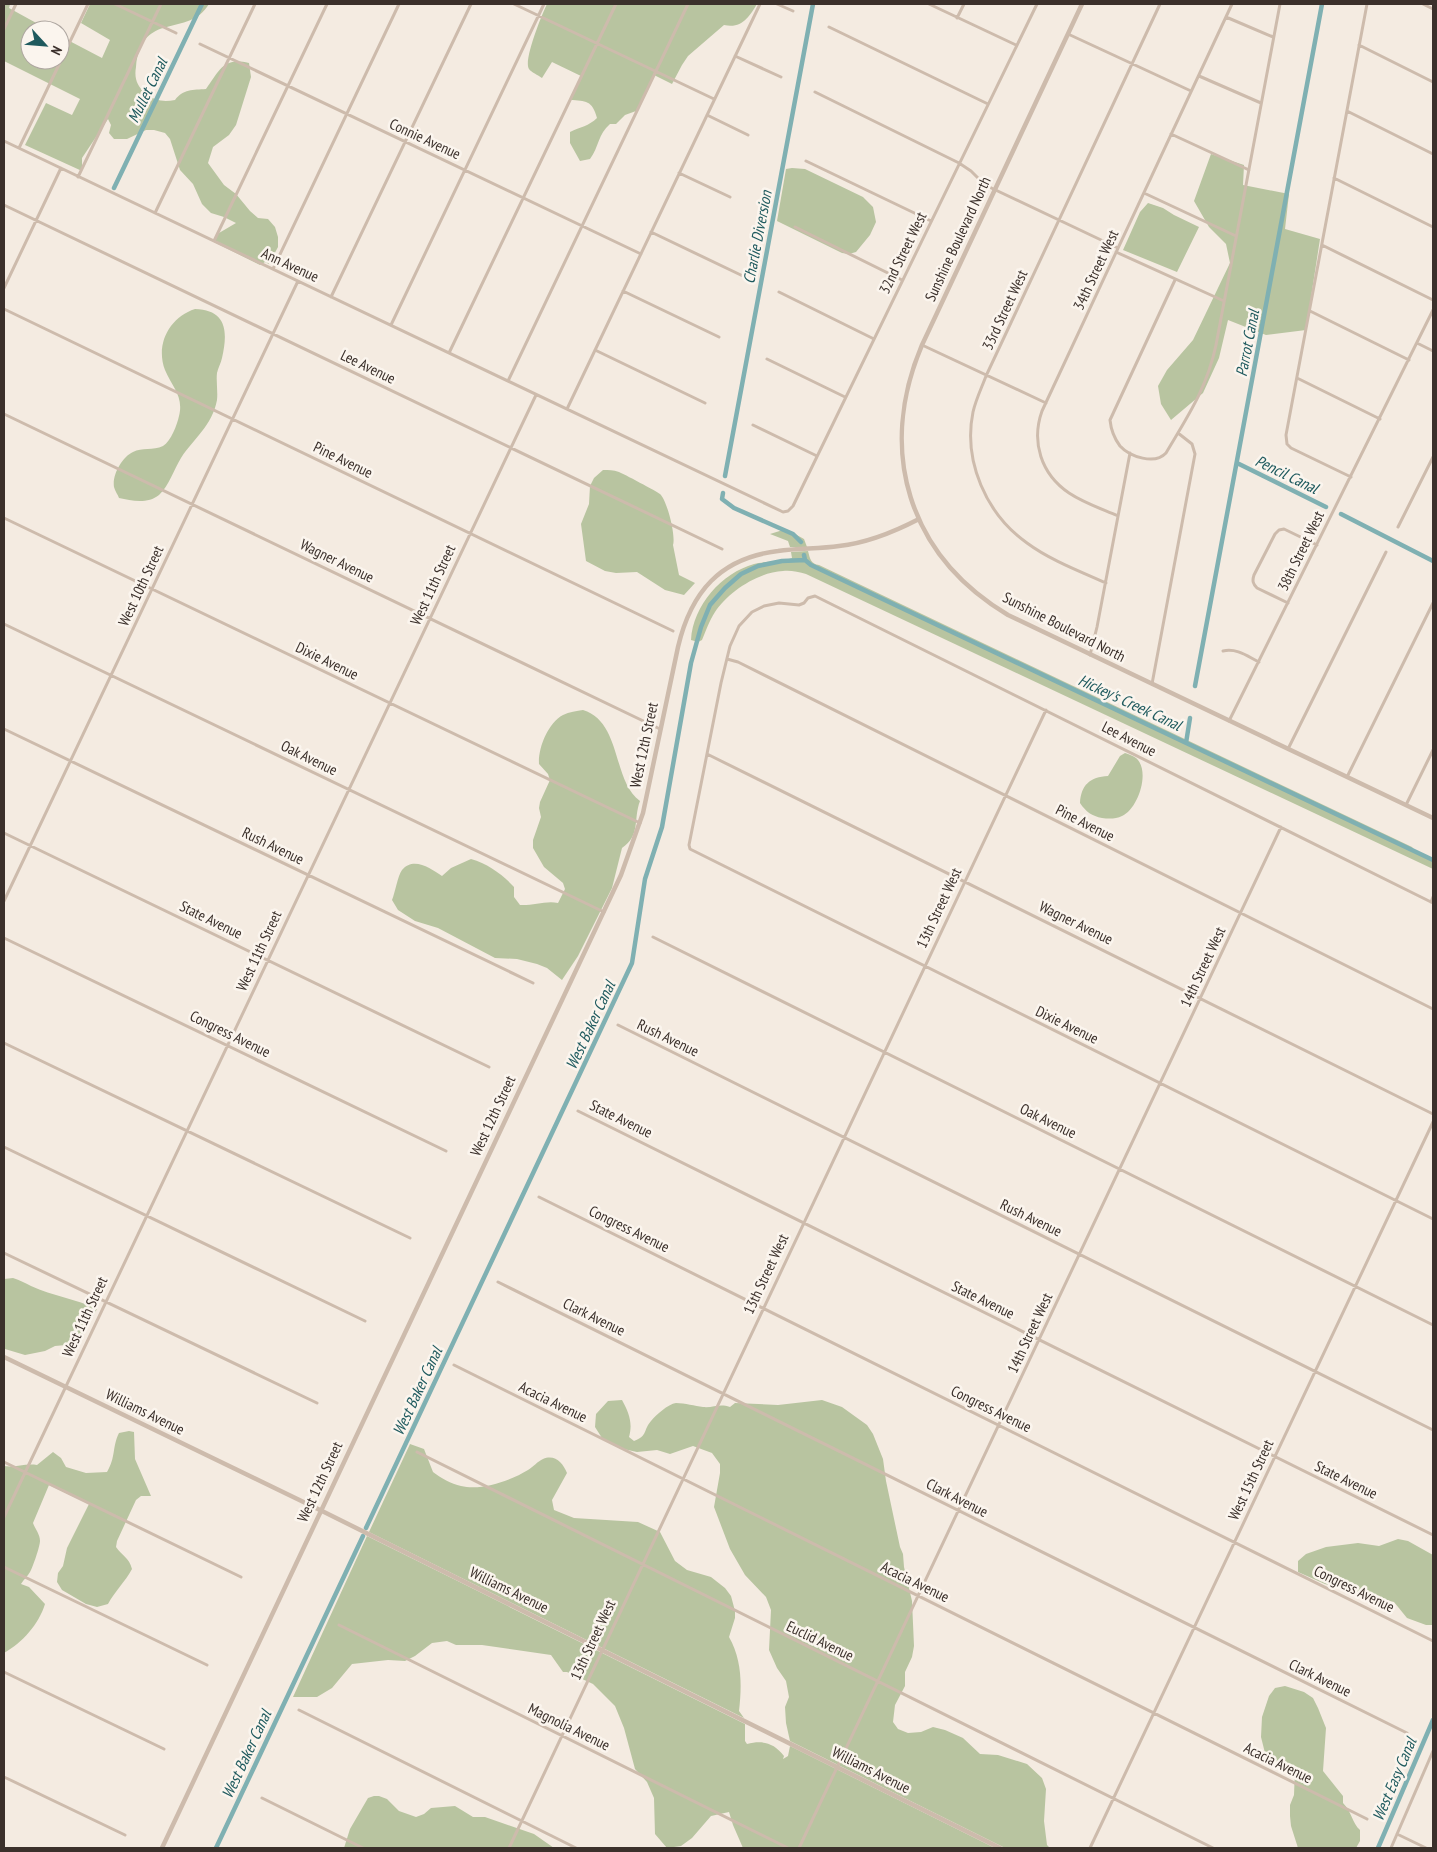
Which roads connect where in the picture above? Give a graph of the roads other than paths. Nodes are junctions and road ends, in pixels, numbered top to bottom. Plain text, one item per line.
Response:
1 (16, 4) edge
2 (88, 4) edge
3 (115, 4) edge
4 (160, 4) edge
5 (255, 4) edge
6 (327, 4) edge
7 (399, 4) edge
8 (471, 4) edge
9 (514, 4) edge
10 (544, 4) edge
11 (616, 4) edge
12 (688, 4) edge
13 (760, 4) edge
14 (777, 4) edge
15 (929, 4) edge
16 (964, 4) edge
17 (1036, 4) edge
18 (1082, 4) edge
19 (1160, 4) edge
20 (1232, 4) edge
21 (1280, 4) edge
22 (1367, 4) edge
23 (1423, 4) edge
24 (1433, 9) edge
25 (793, 11) dead end
26 (539, 15) junction
27 (1226, 16) junction
28 (958, 18) junction
29 (152, 22) junction
30 (829, 27) dead end
31 (4, 30) edge
32 (176, 33) dead end
33 (1068, 34) junction
34 (1273, 37) junction
35 (597, 43) junction
36 (200, 44) dead end
37 (1016, 45) junction
38 (1359, 45) junction
39 (735, 56) junction
40 (229, 58) junction
41 (1132, 63) junction
42 (656, 71) junction
43 (1199, 76) junction
44 (780, 77) dead end
45 (1433, 82) edge
46 (288, 86) junction
47 (1191, 91) junction
48 (815, 92) dead end
49 (714, 99) junction
50 (988, 104) junction
51 (1261, 104) junction
52 (1347, 111) junction
53 (347, 114) junction
54 (707, 115) junction
55 (1171, 134) junction
56 (748, 135) dead end
57 (4, 141) edge
58 (405, 142) junction
59 (19, 148) junction
60 (1433, 154) edge
61 (806, 161) dead end
62 (959, 163) junction
63 (61, 168) junction
64 (465, 170) junction
65 (1249, 170) junction
66 (679, 174) junction
67 (78, 177) junction
68 (1334, 178) junction
69 (995, 190) junction
70 (1144, 193) junction
71 (730, 197) dead end
72 (523, 198) junction
73 (4, 205) edge
74 (155, 213) junction
75 (1059, 219) junction
76 (36, 220) junction
77 (931, 221) junction
78 (582, 226) junction
79 (795, 227) dead end
80 (1433, 227) edge
81 (651, 232) junction
82 (1236, 236) junction
83 (214, 241) junction
84 (1322, 245) junction
85 (1118, 248) junction
86 (1116, 252) junction
87 (641, 254) junction
88 (273, 269) junction
89 (745, 277) dead end
90 (902, 280) junction
91 (1175, 280) junction
92 (298, 281) junction
93 (4, 288) edge
94 (623, 291) junction
95 (778, 292) dead end
96 (331, 297) junction
97 (1433, 300) edge
98 (1224, 302) junction
99 (4, 309) edge
100 (1433, 310) edge
101 (1310, 311) junction
102 (390, 325) junction
103 (273, 334) junction
104 (718, 337) dead end
105 (874, 339) junction
106 (1417, 343) junction
107 (922, 345) junction
108 (595, 350) junction
109 (1433, 351) edge
110 (449, 353) junction
111 (767, 359) dead end
112 (1408, 360) junction
113 (986, 376) junction
114 (1297, 378) junction
115 (508, 381) junction
116 (536, 395) junction
117 (846, 397) junction
118 (705, 403) dead end
119 (1046, 403) junction
120 (567, 409) junction
121 (4, 414) edge
122 (1380, 419) junction
123 (232, 420) junction
124 (753, 425) dead end
125 (1178, 433) junction
126 (511, 447) junction
127 (1130, 453) junction
128 (817, 456) junction
129 (1433, 458) edge
130 (1351, 477) junction
131 (192, 504) junction
132 (788, 511) joint
133 (1118, 516) junction
134 (4, 518) edge
135 (919, 519) junction
136 (1398, 528) dead end
137 (470, 534) junction
138 (1317, 545) junction
139 (722, 549) dead end
140 (1386, 552) dead end
141 (1106, 582) junction
142 (152, 589) junction
143 (1288, 603) junction
144 (1433, 604) edge
145 (430, 618) junction
146 (4, 624) edge
147 (672, 631) dead end
148 (1223, 651) dead end
149 (1090, 654) junction
150 (727, 659) junction
151 (1259, 662) junction
152 (111, 675) junction
153 (1152, 684) junction
154 (389, 703) junction
155 (1046, 710) junction
156 (1229, 721) junction
157 (4, 729) edge
158 (660, 729) junction
159 (1288, 749) junction
160 (1433, 750) edge
161 (707, 754) junction
162 (70, 761) junction
163 (1347, 777) junction
164 (349, 789) junction
165 (1005, 795) junction
166 (1406, 805) junction
167 (1433, 818) edge
168 (640, 823) junction
169 (1281, 827) junction
170 (4, 834) edge
171 (30, 846) junction
172 (308, 875) junction
173 (965, 881) junction
174 (1433, 898) edge
175 (4, 901) edge
176 (1432, 903) edge
177 (604, 912) junction
178 (1241, 913) junction
179 (652, 937) dead end
180 (4, 938) edge
181 (267, 960) junction
182 (924, 966) junction
183 (533, 983) dead end
184 (1201, 998) junction
185 (1433, 1009) edge
186 (618, 1025) dead end
187 (4, 1043) edge
188 (227, 1045) junction
189 (884, 1052) junction
190 (489, 1067) dead end
191 (1160, 1084) junction
192 (578, 1111) dead end
193 (1433, 1114) edge
194 (1433, 1122) edge
195 (186, 1130) junction
196 (844, 1137) junction
197 (4, 1148) edge
198 (446, 1151) dead end
199 (1120, 1169) junction
200 (539, 1197) dead end
201 (1396, 1201) junction
202 (146, 1216) junction
203 (1433, 1219) edge
204 (803, 1223) junction
205 (410, 1238) dead end
206 (4, 1253) edge
207 (1079, 1254) junction
208 (498, 1282) dead end
209 (1355, 1286) junction
210 (105, 1301) junction
211 (763, 1308) junction
212 (365, 1321) dead end
213 (1433, 1325) edge
214 (1039, 1340) junction
215 (4, 1357) edge
216 (454, 1365) dead end
217 (1315, 1371) junction
218 (65, 1387) junction
219 (722, 1393) junction
220 (317, 1403) dead end
221 (999, 1425) junction
222 (1433, 1430) edge
223 (417, 1452) dead end
224 (1274, 1457) junction
225 (4, 1462) edge
226 (24, 1472) junction
227 (682, 1479) junction
228 (320, 1510) junction
229 (958, 1510) junction
230 (4, 1517) edge
231 (1433, 1535) edge
232 (1234, 1542) junction
233 (642, 1564) junction
234 (4, 1567) edge
235 (241, 1577) dead end
236 (918, 1596) junction
237 (339, 1625) dead end
238 (1194, 1628) junction
239 (1433, 1641) edge
240 (601, 1650) junction
241 (207, 1665) dead end
242 (4, 1672) edge
243 (877, 1682) junction
244 (298, 1710) dead end
245 (1154, 1713) junction
246 (1406, 1734) dead end
247 (561, 1736) junction
248 (164, 1749) dead end
249 (1433, 1751) edge
250 (837, 1767) junction
251 (4, 1777) edge
252 (262, 1798) dead end
253 (1113, 1799) junction
254 (1367, 1819) dead end
255 (521, 1821) junction
256 (1397, 1834) junction
257 (125, 1835) dead end
258 (162, 1848) edge
259 (363, 1848) edge
260 (509, 1848) edge
261 (576, 1848) edge
262 (788, 1848) edge
263 (799, 1848) edge
264 (1000, 1848) edge
265 (1090, 1848) edge
266 (1213, 1848) edge
267 (1391, 1848) edge
268 (1426, 1848) edge

1 - 31 street
2 - 59 street
3 - 29 street
4 - 29 street
5 - 40 street
6 - 46 street
7 - 53 street
8 - 58 street
9 - 26 street
10 - 26 street
11 - 35 street
12 - 42 street
13 - 39 street
14 - 25 street
15 - 28 street
16 - 28 street
17 - 37 street, 32nd Street West
18 - 33 street, Sunshine Boulevard North
19 - 41 street, 33rd Street West
20 - 27 street, 34th Street West
21 - 34 street
22 - 38 street
23 - 24 street
26 - 35 street
26 - 64 street
27 - 34 street
27 - 43 street, 34th Street West
28 - 37 street
29 - 32 street
29 - 67 street
30 - 50 street
33 - 41 street
33 - 69 street, Sunshine Boulevard North
34 - 51 street
35 - 42 street
35 - 72 street
36 - 40 street, Connie Avenue
37 - 50 street, 32nd Street West
38 - 45 street
38 - 52 street
39 - 44 street
39 - 49 street
40 - 46 street, Connie Avenue
40 - 74 street
41 - 47 street
41 - 75 street, 33rd Street West
42 - 49 street
42 - 78 street
43 - 47 street, 34th Street West
43 - 51 street
46 - 53 street, Connie Avenue
46 - 83 street
47 - 55 street, 34th Street West
48 - 62 street
49 - 54 street
50 - 62 street, 32nd Street West
51 - 65 street
52 - 60 street
52 - 68 street
53 - 58 street, Connie Avenue
53 - 88 street
54 - 56 street
54 - 66 street
55 - 65 street
55 - 70 street, 34th Street West
57 - 59 street, Ann Avenue
58 - 64 street, Connie Avenue
58 - 96 street
59 - 63 street, Ann Avenue
61 - 77 street
62 - 69 street
62 - 77 street, 32nd Street West
63 - 67 street, Ann Avenue
63 - 76 street
64 - 72 street, Connie Avenue
64 - 102 street
65 - 82 street
66 - 71 street
66 - 81 street
67 - 74 street, Ann Avenue
68 - 80 street
68 - 84 street
69 - 75 street
69 - 107 street, Sunshine Boulevard North
70 - 82 street
70 - 85 street, 34th Street West
72 - 78 street, Connie Avenue
72 - 110 street
73 - 76 street, Lee Avenue
74 - 83 street, Ann Avenue
75 - 85 street
75 - 113 street, 33rd Street West
76 - 93 street
76 - 103 street, Lee Avenue
77 - 90 street, 32nd Street West
78 - 87 street, Connie Avenue
78 - 115 street
79 - 90 street
81 - 87 street
81 - 89 street
82 - 98 street
83 - 88 street, Ann Avenue
84 - 97 street
84 - 101 street
85 - 86 street, 34th Street West
86 - 91 street
86 - 119 street, 34th Street West
87 - 94 street
88 - 92 street, Ann Avenue
90 - 105 street, 32nd Street West
91 - 98 street
91 - 127 street
92 - 96 street, Ann Avenue
92 - 103 street, West 10th Street
94 - 104 street
94 - 108 street
95 - 105 street
96 - 102 street, Ann Avenue
98 - 125 street
99 - 123 street, Pine Avenue
100 - 106 street, 38th Street West
101 - 112 street
101 - 114 street
102 - 110 street, Ann Avenue
103 - 123 street, West 10th Street
103 - 126 street, Lee Avenue
105 - 117 street, 32nd Street West
106 - 109 street
106 - 112 street, 38th Street West
107 - 113 street
107 - 135 street, Sunshine Boulevard North
108 - 118 street
108 - 120 street
110 - 115 street, Ann Avenue
111 - 117 street
112 - 122 street, 38th Street West
113 - 119 street
113 - 141 street, 33rd Street West
114 - 122 street
114 - 130 street
115 - 116 street, Ann Avenue
116 - 120 street, Ann Avenue
116 - 126 street, West 11th Street
117 - 128 street, 32nd Street West
119 - 133 street, 34th Street West
120 - 132 street, Ann Avenue
121 - 131 street, Wagner Avenue
122 - 130 street, 38th Street West
123 - 131 street, West 10th Street
123 - 137 street, Pine Avenue
124 - 128 street
125 - 127 street
125 - 153 street
126 - 137 street, West 11th Street
126 - 139 street, Lee Avenue
127 - 133 street
128 - 132 street, 32nd Street West
129 - 136 street
130 - 138 street, 38th Street West
131 - 142 street, West 10th Street
131 - 145 street, Wagner Avenue
133 - 141 street
134 - 142 street, Dixie Avenue
135 - 149 street, Sunshine Boulevard North
135 - 158 street, West 12th Street
137 - 145 street, West 11th Street
137 - 147 street, Pine Avenue
138 - 143 street, 38th Street West
138 - 143 street
140 - 159 street
141 - 149 street
142 - 152 street, West 10th Street
142 - 154 street, Dixie Avenue
143 - 151 street, 38th Street West
144 - 163 street
145 - 154 street, West 11th Street
145 - 158 street, Wagner Avenue
146 - 152 street, Oak Avenue
148 - 151 street
149 - 153 street, Sunshine Boulevard North
150 - 155 street, Lee Avenue
150 - 161 street
150 - 165 street, Pine Avenue
151 - 156 street, 38th Street West
152 - 162 street, West 10th Street
152 - 164 street, Oak Avenue
153 - 156 street, Sunshine Boulevard North
154 - 164 street, West 11th Street
154 - 168 street, Dixie Avenue
155 - 165 street, 13th Street West
155 - 169 street, Lee Avenue
156 - 159 street, Sunshine Boulevard North
157 - 162 street, Rush Avenue
158 - 168 street, West 12th Street
159 - 163 street, Sunshine Boulevard North
160 - 166 street
161 - 173 street, Wagner Avenue
161 - 182 street, Dixie Avenue
162 - 171 street, West 10th Street
162 - 172 street, Rush Avenue
163 - 166 street, Sunshine Boulevard North
164 - 172 street, West 11th Street
164 - 177 street, Oak Avenue
165 - 173 street, 13th Street West
165 - 178 street, Pine Avenue
166 - 167 street, Sunshine Boulevard North
168 - 177 street, West 12th Street
169 - 176 street, Lee Avenue
169 - 178 street, 14th Street West
170 - 171 street, State Avenue
171 - 175 street, West 10th Street
171 - 181 street, State Avenue
172 - 181 street, West 11th Street
172 - 183 street, Rush Avenue
173 - 182 street, 13th Street West
173 - 184 street, Wagner Avenue
174 - 176 street
177 - 228 street, West 12th Street
178 - 184 street, 14th Street West
178 - 185 street, Pine Avenue
179 - 189 street, Oak Avenue
180 - 188 street, Congress Avenue
181 - 188 street, West 11th Street
181 - 190 street, State Avenue
182 - 189 street, 13th Street West
182 - 191 street, Dixie Avenue
184 - 191 street, 14th Street West
184 - 193 street, Wagner Avenue
186 - 196 street, Rush Avenue
187 - 195 street
188 - 195 street, West 11th Street
188 - 198 street, Congress Avenue
189 - 196 street, 13th Street West
189 - 199 street, Oak Avenue
191 - 199 street, 14th Street West
191 - 201 street, Dixie Avenue
192 - 204 street, State Avenue
194 - 201 street, West 15th Street
195 - 202 street, West 11th Street
195 - 205 street
196 - 204 street, 13th Street West
196 - 207 street, Rush Avenue
197 - 202 street
199 - 207 street, 14th Street West
199 - 209 street, Oak Avenue
200 - 211 street, Congress Avenue
201 - 203 street, Dixie Avenue
201 - 209 street, West 15th Street
202 - 210 street, West 11th Street
202 - 212 street
204 - 211 street, 13th Street West
204 - 214 street, State Avenue
206 - 210 street
207 - 214 street, 14th Street West
207 - 217 street, Rush Avenue
208 - 219 street, Clark Avenue
209 - 213 street, Oak Avenue
209 - 217 street, West 15th Street
210 - 218 street, West 11th Street
210 - 220 street
211 - 219 street, 13th Street West
211 - 221 street, Congress Avenue
214 - 221 street, 14th Street West
214 - 224 street, State Avenue
215 - 218 street, Williams Avenue
216 - 227 street, Acacia Avenue
217 - 222 street, Rush Avenue
217 - 224 street, West 15th Street
218 - 226 street, West 11th Street
218 - 228 street, Williams Avenue
219 - 227 street, 13th Street West
219 - 229 street, Clark Avenue
221 - 229 street, 14th Street West
221 - 232 street, Congress Avenue
223 - 233 street, Euclid Avenue
224 - 231 street, State Avenue
224 - 232 street, West 15th Street
225 - 226 street
226 - 230 street, West 11th Street
226 - 235 street
227 - 233 street, 13th Street West
227 - 236 street, Acacia Avenue
228 - 240 street, Williams Avenue
228 - 258 street, West 12th Street
229 - 236 street, 14th Street West
229 - 238 street, Clark Avenue
232 - 238 street, West 15th Street
232 - 239 street, Congress Avenue
233 - 240 street, 13th Street West
233 - 243 street, Euclid Avenue
234 - 241 street
236 - 243 street, 14th Street West
236 - 245 street, Acacia Avenue
237 - 247 street, Magnolia Avenue
238 - 245 street, West 15th Street
238 - 246 street, Clark Avenue
240 - 247 street, 13th Street West
240 - 250 street, Williams Avenue
242 - 248 street
243 - 250 street, 14th Street West
243 - 253 street, Euclid Avenue
244 - 255 street
245 - 253 street, West 15th Street
245 - 254 street, Acacia Avenue
247 - 255 street, 13th Street West
247 - 262 street, Magnolia Avenue
249 - 256 street
250 - 263 street, 14th Street West
250 - 264 street, Williams Avenue
251 - 257 street
252 - 259 street
253 - 265 street, West 15th Street
253 - 266 street, Euclid Avenue
255 - 260 street, 13th Street West
255 - 261 street
256 - 267 street
256 - 268 street

